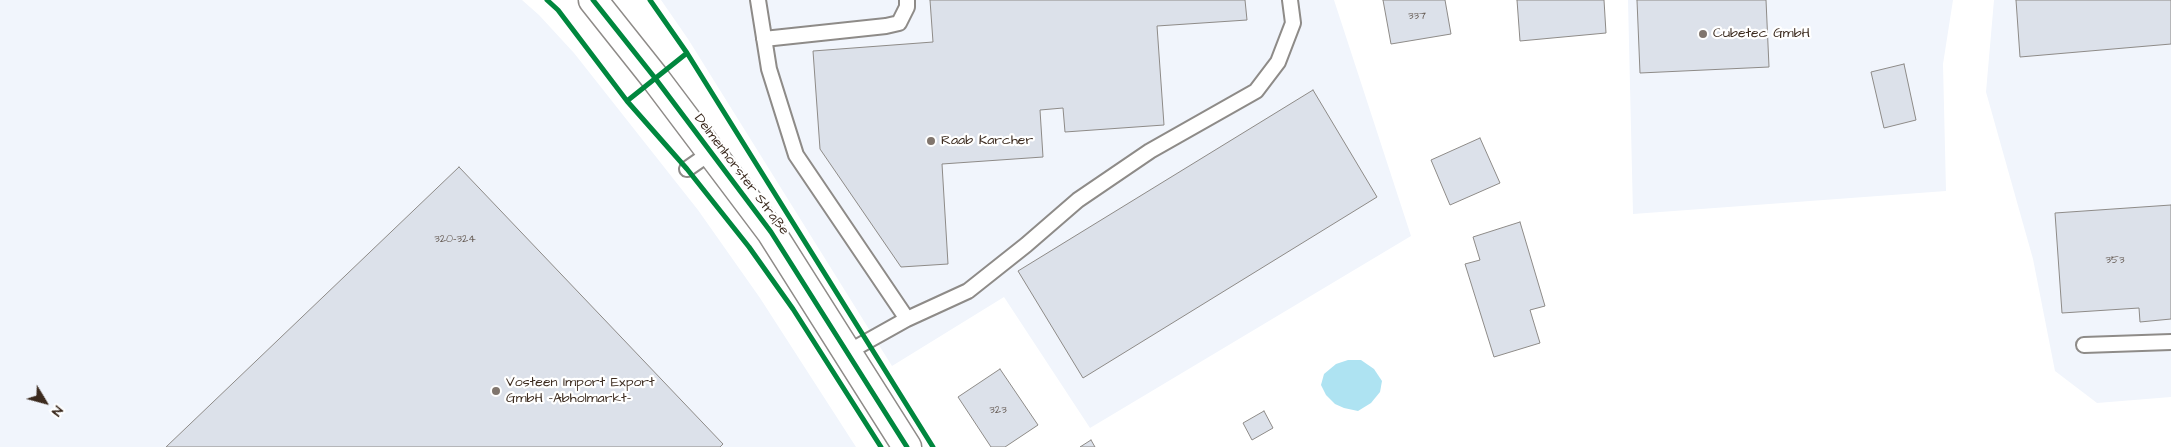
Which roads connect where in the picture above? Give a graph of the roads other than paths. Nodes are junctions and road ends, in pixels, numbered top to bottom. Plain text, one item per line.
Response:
1 (593, 0) edge
2 (758, 0) edge
3 (907, 0) edge
4 (1290, 0) edge
5 (764, 38) junction
6 (710, 153) junction
7 (687, 169) dead end
8 (906, 319) junction
9 (2171, 342) edge
10 (2084, 345) dead end
11 (848, 352) junction
12 (908, 447) edge

1 - 6 street, Delmenhorster Straße
2 - 5 lane
3 - 5 lane
4 - 8 lane
5 - 8 lane
6 - 7 lane
6 - 11 street, Delmenhorster Straße
8 - 11 lane
9 - 10 lane
11 - 12 street, Delmenhorster Straße

